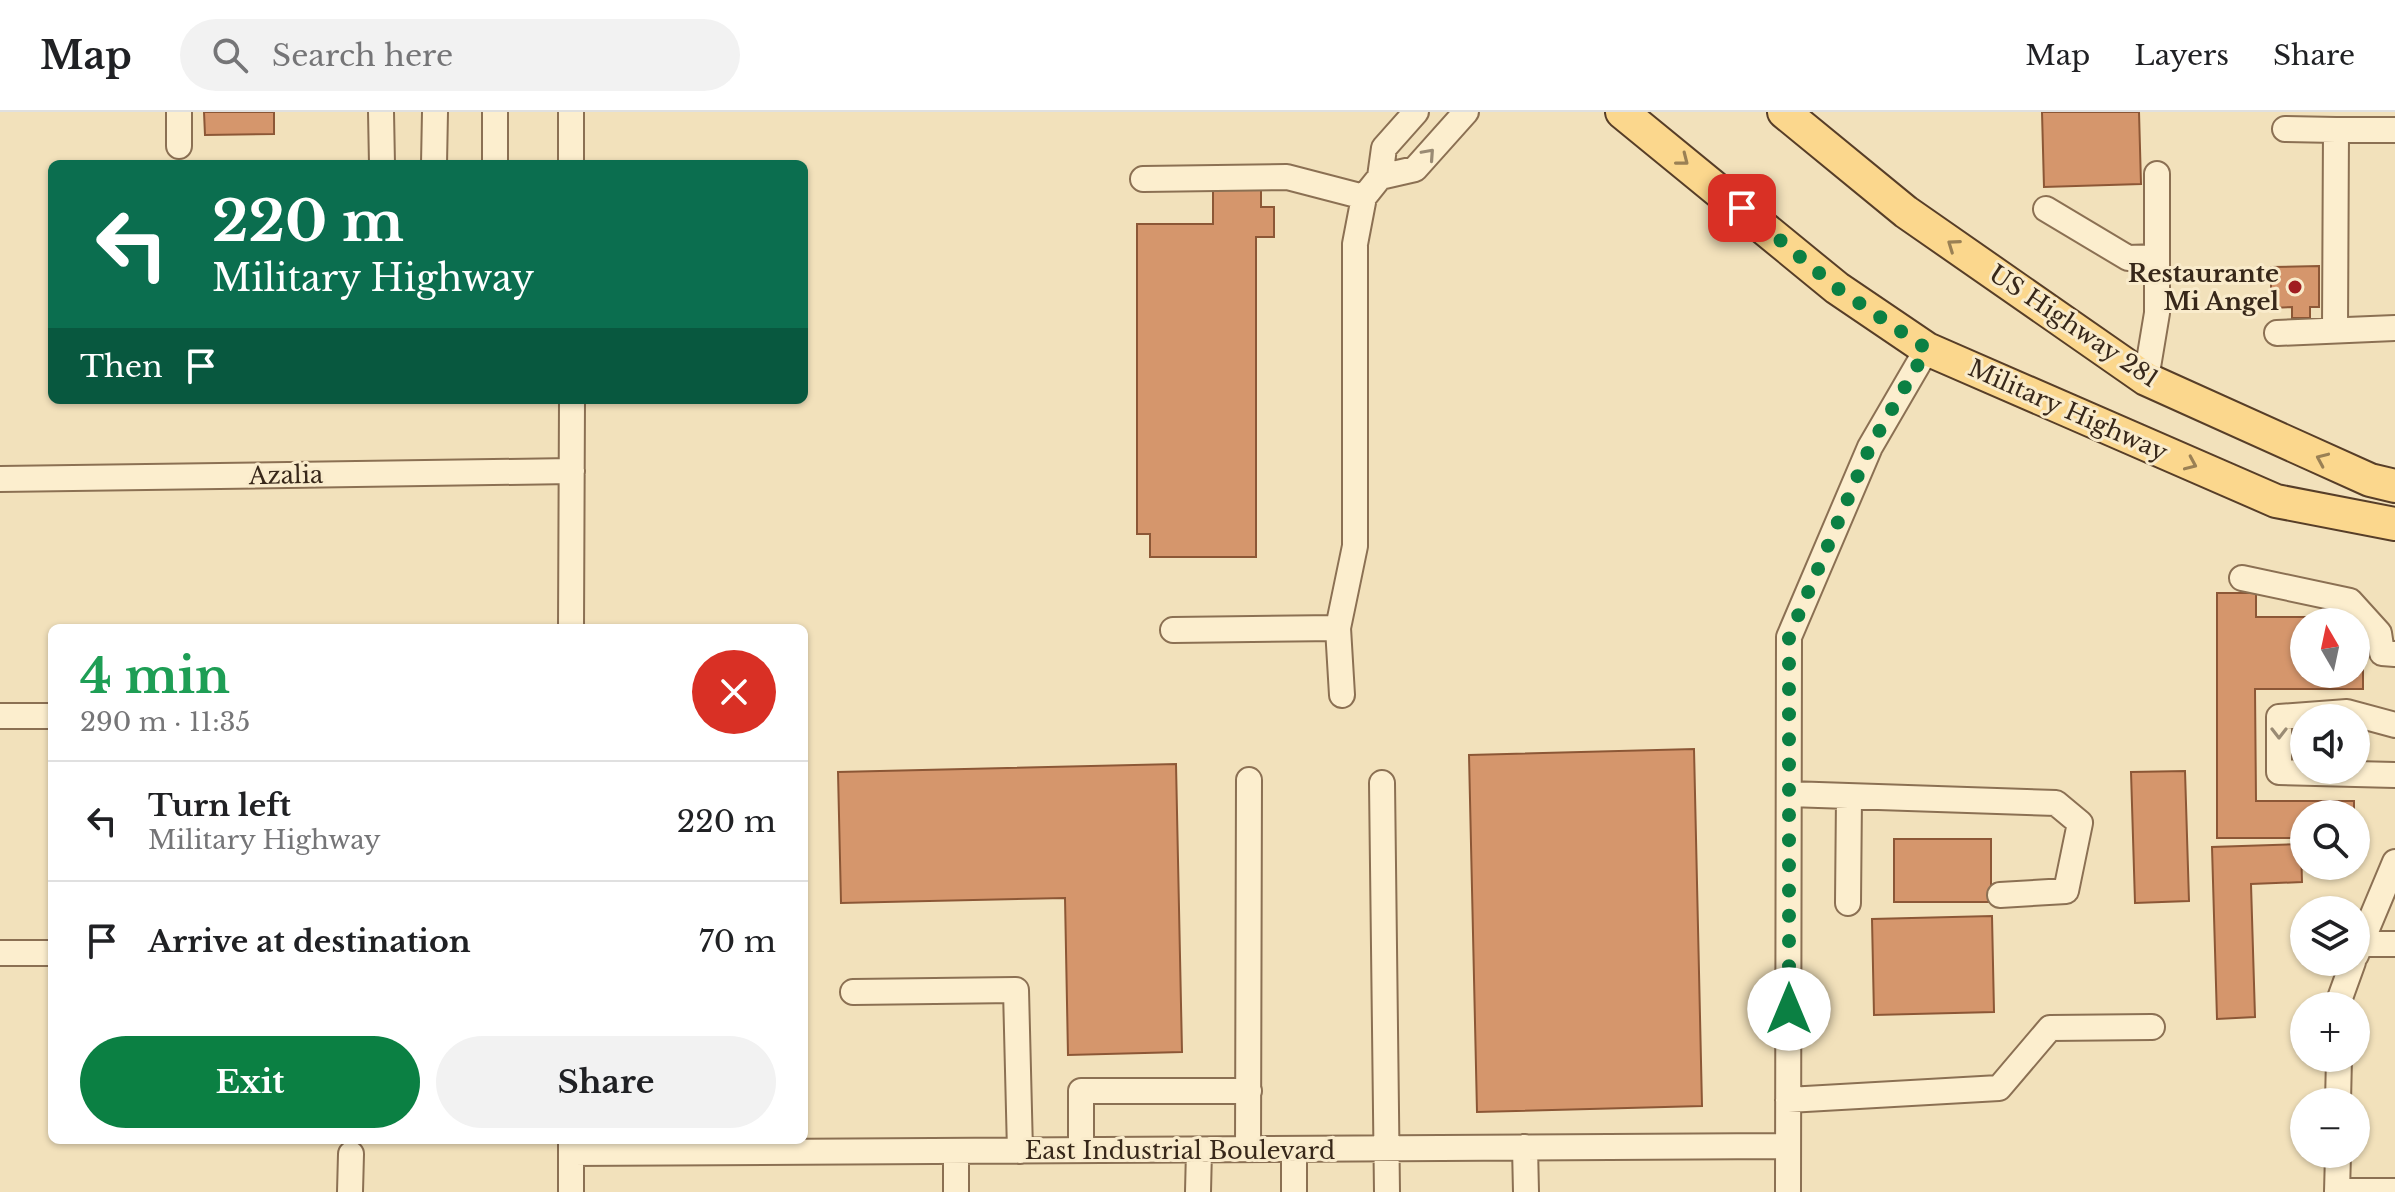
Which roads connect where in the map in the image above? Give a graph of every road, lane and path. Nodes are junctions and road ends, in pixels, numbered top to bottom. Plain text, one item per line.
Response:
1 (179, 112) edge
2 (381, 112) edge
3 (435, 112) edge
4 (495, 112) edge
5 (571, 112) edge
6 (1416, 112) edge
7 (1466, 112) edge
8 (1622, 112) edge
9 (1784, 112) edge
10 (2285, 129) dead end
11 (2336, 130) junction
12 (2395, 130) edge
13 (179, 146) dead end
14 (382, 160) edge
15 (434, 160) edge
16 (495, 160) edge
17 (571, 160) edge
18 (2157, 174) dead end
19 (1380, 177) junction
20 (1143, 179) dead end
21 (1364, 197) junction
22 (2046, 209) dead end
23 (2157, 257) junction
24 (2395, 328) edge
25 (2335, 330) junction
26 (2277, 333) dead end
27 (1927, 349) junction
28 (2146, 379) junction
29 (572, 404) edge
30 (572, 471) junction
31 (0, 479) edge
32 (2395, 486) edge
33 (2395, 524) edge
34 (2242, 578) dead end
35 (571, 624) edge
36 (1338, 628) junction
37 (1173, 630) dead end
38 (2395, 654) edge
39 (1342, 695) dead end
40 (0, 716) edge
41 (48, 716) edge
42 (2395, 725) edge
43 (2395, 775) edge
44 (1249, 780) dead end
45 (1382, 783) dead end
46 (1789, 794) junction
47 (1849, 797) junction
48 (2395, 862) edge
49 (2000, 895) dead end
50 (1848, 903) dead end
51 (2370, 921) edge
52 (2395, 944) edge
53 (2370, 950) edge
54 (0, 953) edge
55 (48, 953) edge
56 (853, 992) dead end
57 (2152, 1027) dead end
58 (1249, 1091) junction
59 (1788, 1100) junction
60 (571, 1146) edge
61 (662, 1146) edge
62 (1788, 1146) junction
63 (1525, 1147) junction
64 (1386, 1148) junction
65 (1248, 1149) junction
66 (1294, 1149) junction
67 (1081, 1150) junction
68 (1199, 1150) junction
69 (956, 1151) junction
70 (1020, 1151) junction
71 (351, 1154) dead end
72 (2338, 1168) edge
73 (2395, 1191) edge
74 (350, 1192) edge
75 (571, 1192) edge
76 (956, 1192) edge
77 (1198, 1192) edge
78 (1294, 1192) edge
79 (1387, 1192) edge
80 (1526, 1192) edge
81 (1788, 1192) edge
82 (2337, 1192) edge

1 - 13 street
2 - 14 street
3 - 15 street
4 - 16 street
5 - 17 street
6 - 19 street
19 -> 7 street
8 -> 27 main road, Military Highway
28 -> 9 main road, US Highway 281
10 - 11 street
11 - 12 street
11 - 25 street
18 - 23 street
19 - 21 street
20 - 21 street
21 - 36 street
22 - 23 street
23 - 28 street
24 - 25 street
25 - 26 street
27 -> 33 main road, Military Highway
27 - 46 street
32 -> 28 main road, US Highway 281
29 - 30 street
30 - 31 street, Azalia
30 - 35 street
34 - 38 street
36 - 37 street
36 - 39 street
40 - 41 street
42 -> 43 street
44 - 58 street
45 - 64 street
46 - 47 street
46 - 59 street
47 - 49 street
47 - 50 street
48 - 51 street
52 - 53 street
54 - 55 street
56 - 70 street
57 - 59 street
58 - 65 street
58 - 67 street
59 - 62 street
60 - 61 street, East Industrial Boulevard
60 - 75 street
61 - 69 street, East Industrial Boulevard
62 - 63 street, East Industrial Boulevard
62 - 81 street
63 - 64 street, East Industrial Boulevard
63 - 80 street
64 - 66 street, East Industrial Boulevard
64 - 79 street
65 - 66 street, East Industrial Boulevard
65 - 68 street, East Industrial Boulevard
66 - 78 street
67 - 68 street, East Industrial Boulevard
67 - 70 street, East Industrial Boulevard
68 - 77 street
69 - 70 street, East Industrial Boulevard
69 - 76 street
71 - 74 street
72 - 82 street
73 - 82 street

